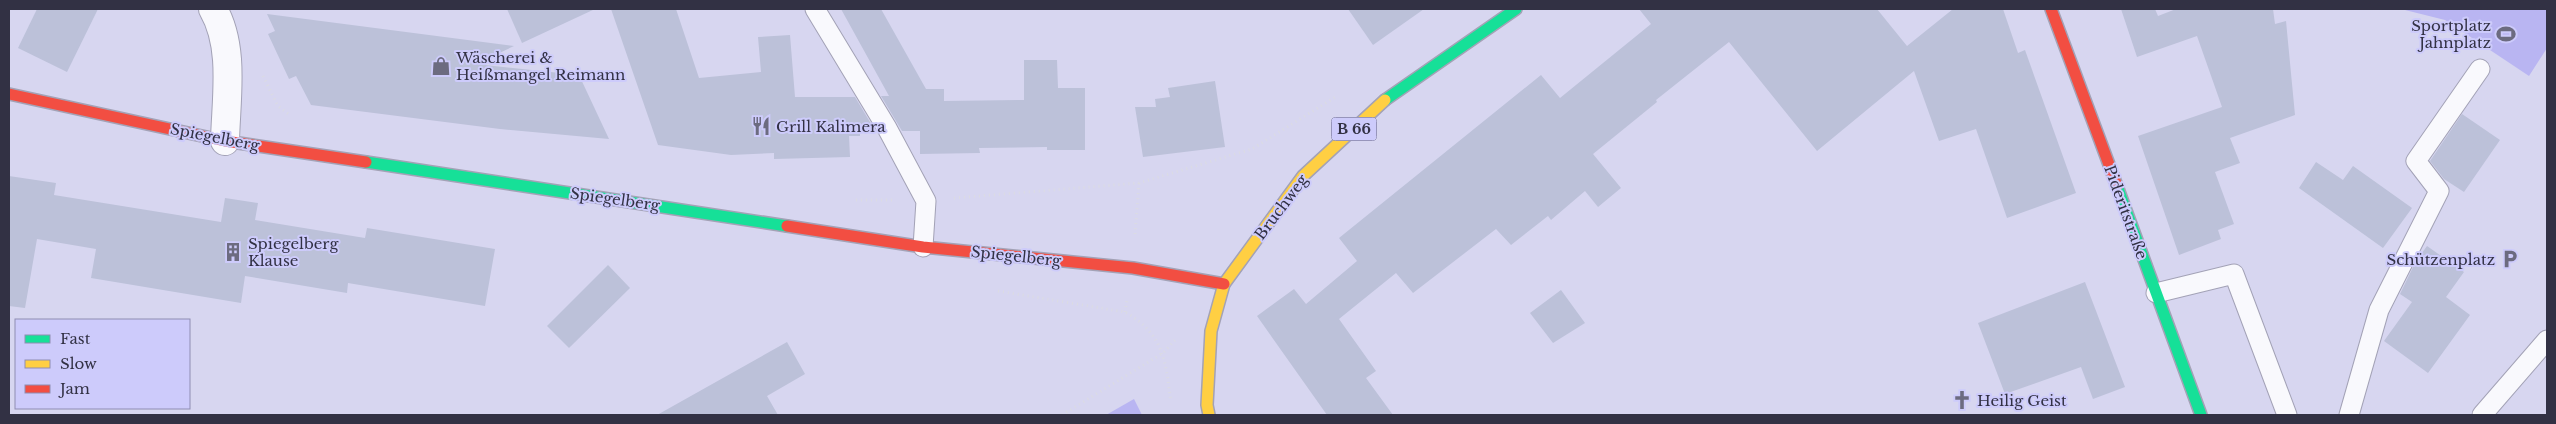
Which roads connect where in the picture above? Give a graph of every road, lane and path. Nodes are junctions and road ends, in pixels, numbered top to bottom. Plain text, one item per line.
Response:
1 (213, 9) edge
2 (815, 9) edge
3 (1516, 9) edge
4 (2051, 9) edge
5 (2480, 69) dead end
6 (261, 72) dead end
7 (9, 94) edge
8 (1340, 94) dead end
9 (297, 122) dead end
10 (225, 141) junction
11 (850, 200) dead end
12 (926, 201) junction
13 (923, 247) junction
14 (1224, 284) junction
15 (2156, 293) junction
16 (2547, 340) edge
17 (1172, 406) dead end
18 (1208, 410) edge
19 (1062, 415) edge
20 (2202, 415) edge
21 (2287, 415) edge
22 (2349, 415) edge
23 (2482, 415) edge

1 - 10 street
2 - 12 lane
3 - 14 street, Bruchweg / B 66
4 - 15 street, Pideritstraße
5 - 22 lane
6 - 9 path
7 - 10 street, Spiegelberg
8 - 12 path
10 - 13 street, Spiegelberg
11 - 12 path
12 - 13 lane
13 - 14 street, Spiegelberg
14 - 18 street, Bruchweg / B 66
15 - 20 street, Pideritstraße
15 - 21 lane
16 - 23 lane
17 - 19 path

